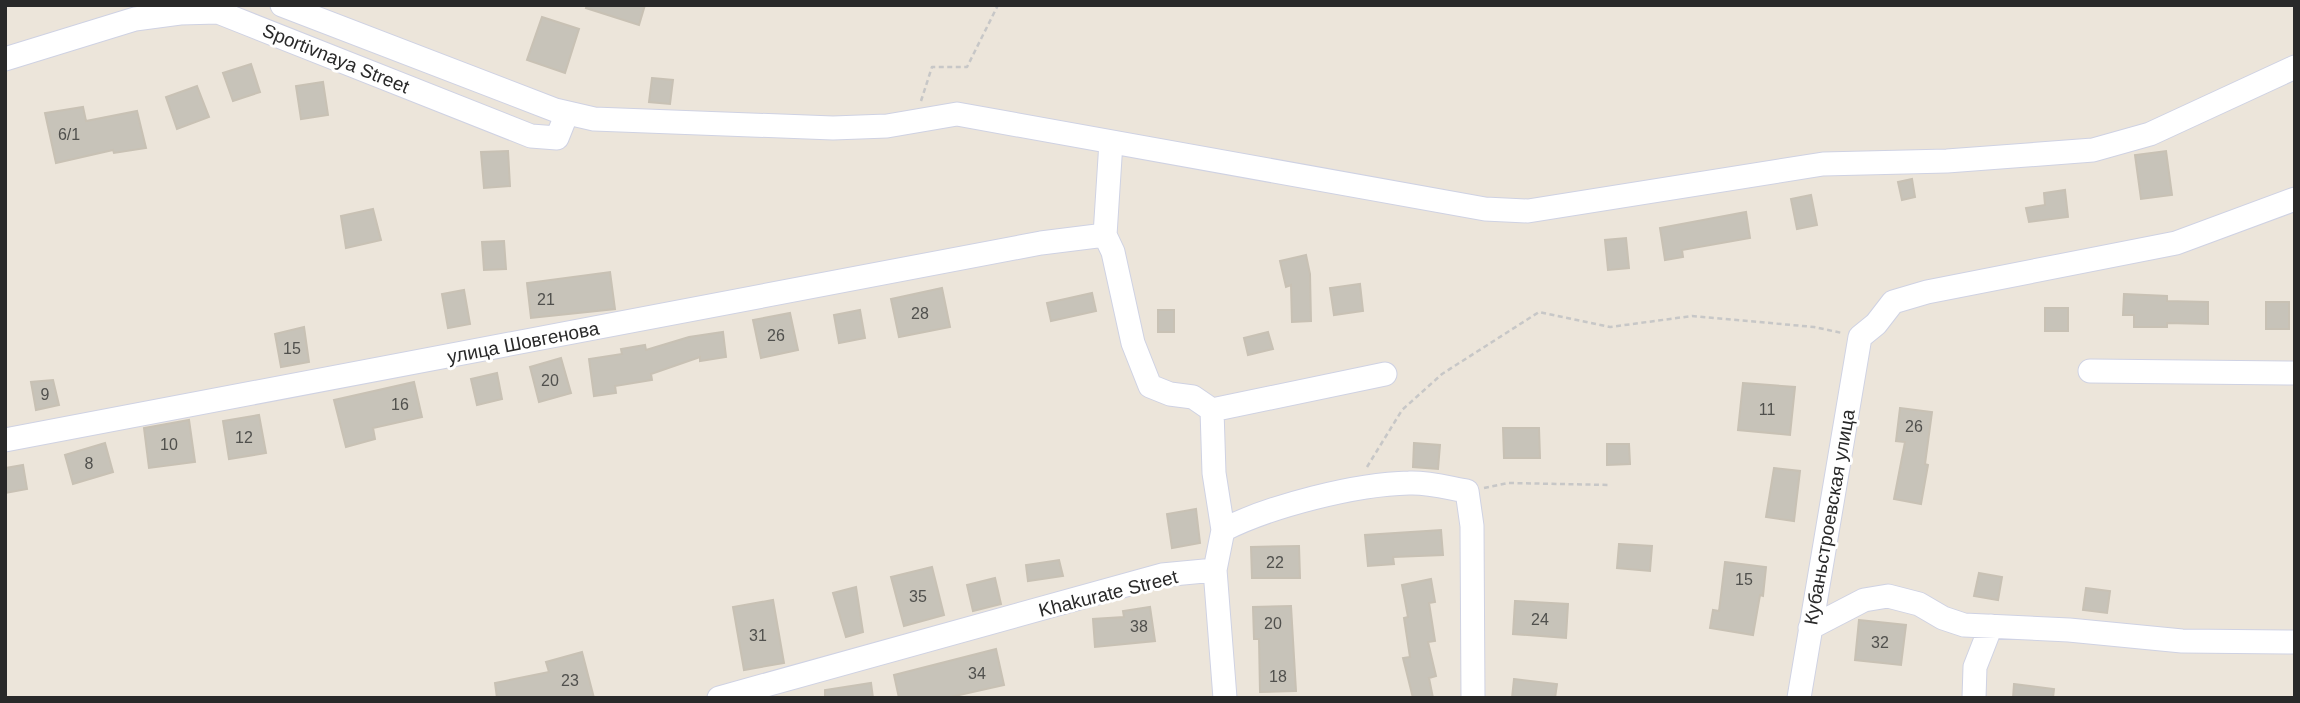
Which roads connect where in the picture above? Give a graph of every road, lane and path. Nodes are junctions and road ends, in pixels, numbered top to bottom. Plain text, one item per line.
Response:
1 (282, 5) edge
2 (998, 5) edge
3 (198, 9) edge
4 (5, 59) edge
5 (2295, 67) edge
6 (567, 113) junction
7 (915, 120) junction
8 (1111, 142) junction
9 (2295, 199) edge
10 (1105, 235) junction
11 (1860, 337) junction
12 (2090, 371) dead end
13 (2295, 373) edge
14 (1385, 374) dead end
15 (1212, 410) junction
16 (5, 440) edge
17 (1610, 485) dead end
18 (1354, 488) junction
19 (1467, 491) junction
20 (1223, 530) junction
21 (1215, 570) junction
22 (1991, 626) junction
23 (1810, 628) junction
24 (2295, 642) edge
25 (719, 698) edge
26 (1225, 698) edge
27 (1473, 698) edge
28 (1799, 698) edge
29 (1973, 698) edge

1 - 6 street
2 - 7 path
3 - 4 street, Sportivnaya Street
3 - 6 street, Sportivnaya Street
5 - 8 street
6 - 7 street
7 - 8 street
8 - 10 street
9 - 11 street
10 - 15 street
10 - 16 street, улица Шовгенова
11 - 18 path
11 - 23 street, Кубаньстроевская улица
12 - 13 street
14 - 15 street
15 - 20 street
17 - 19 path
18 - 19 street
18 - 20 street
19 - 27 street
20 - 21 street
21 - 25 street, Khakurate Street
21 - 26 street
22 - 23 street
22 - 24 street
22 - 29 street
23 - 28 street, Кубаньстроевская улица

